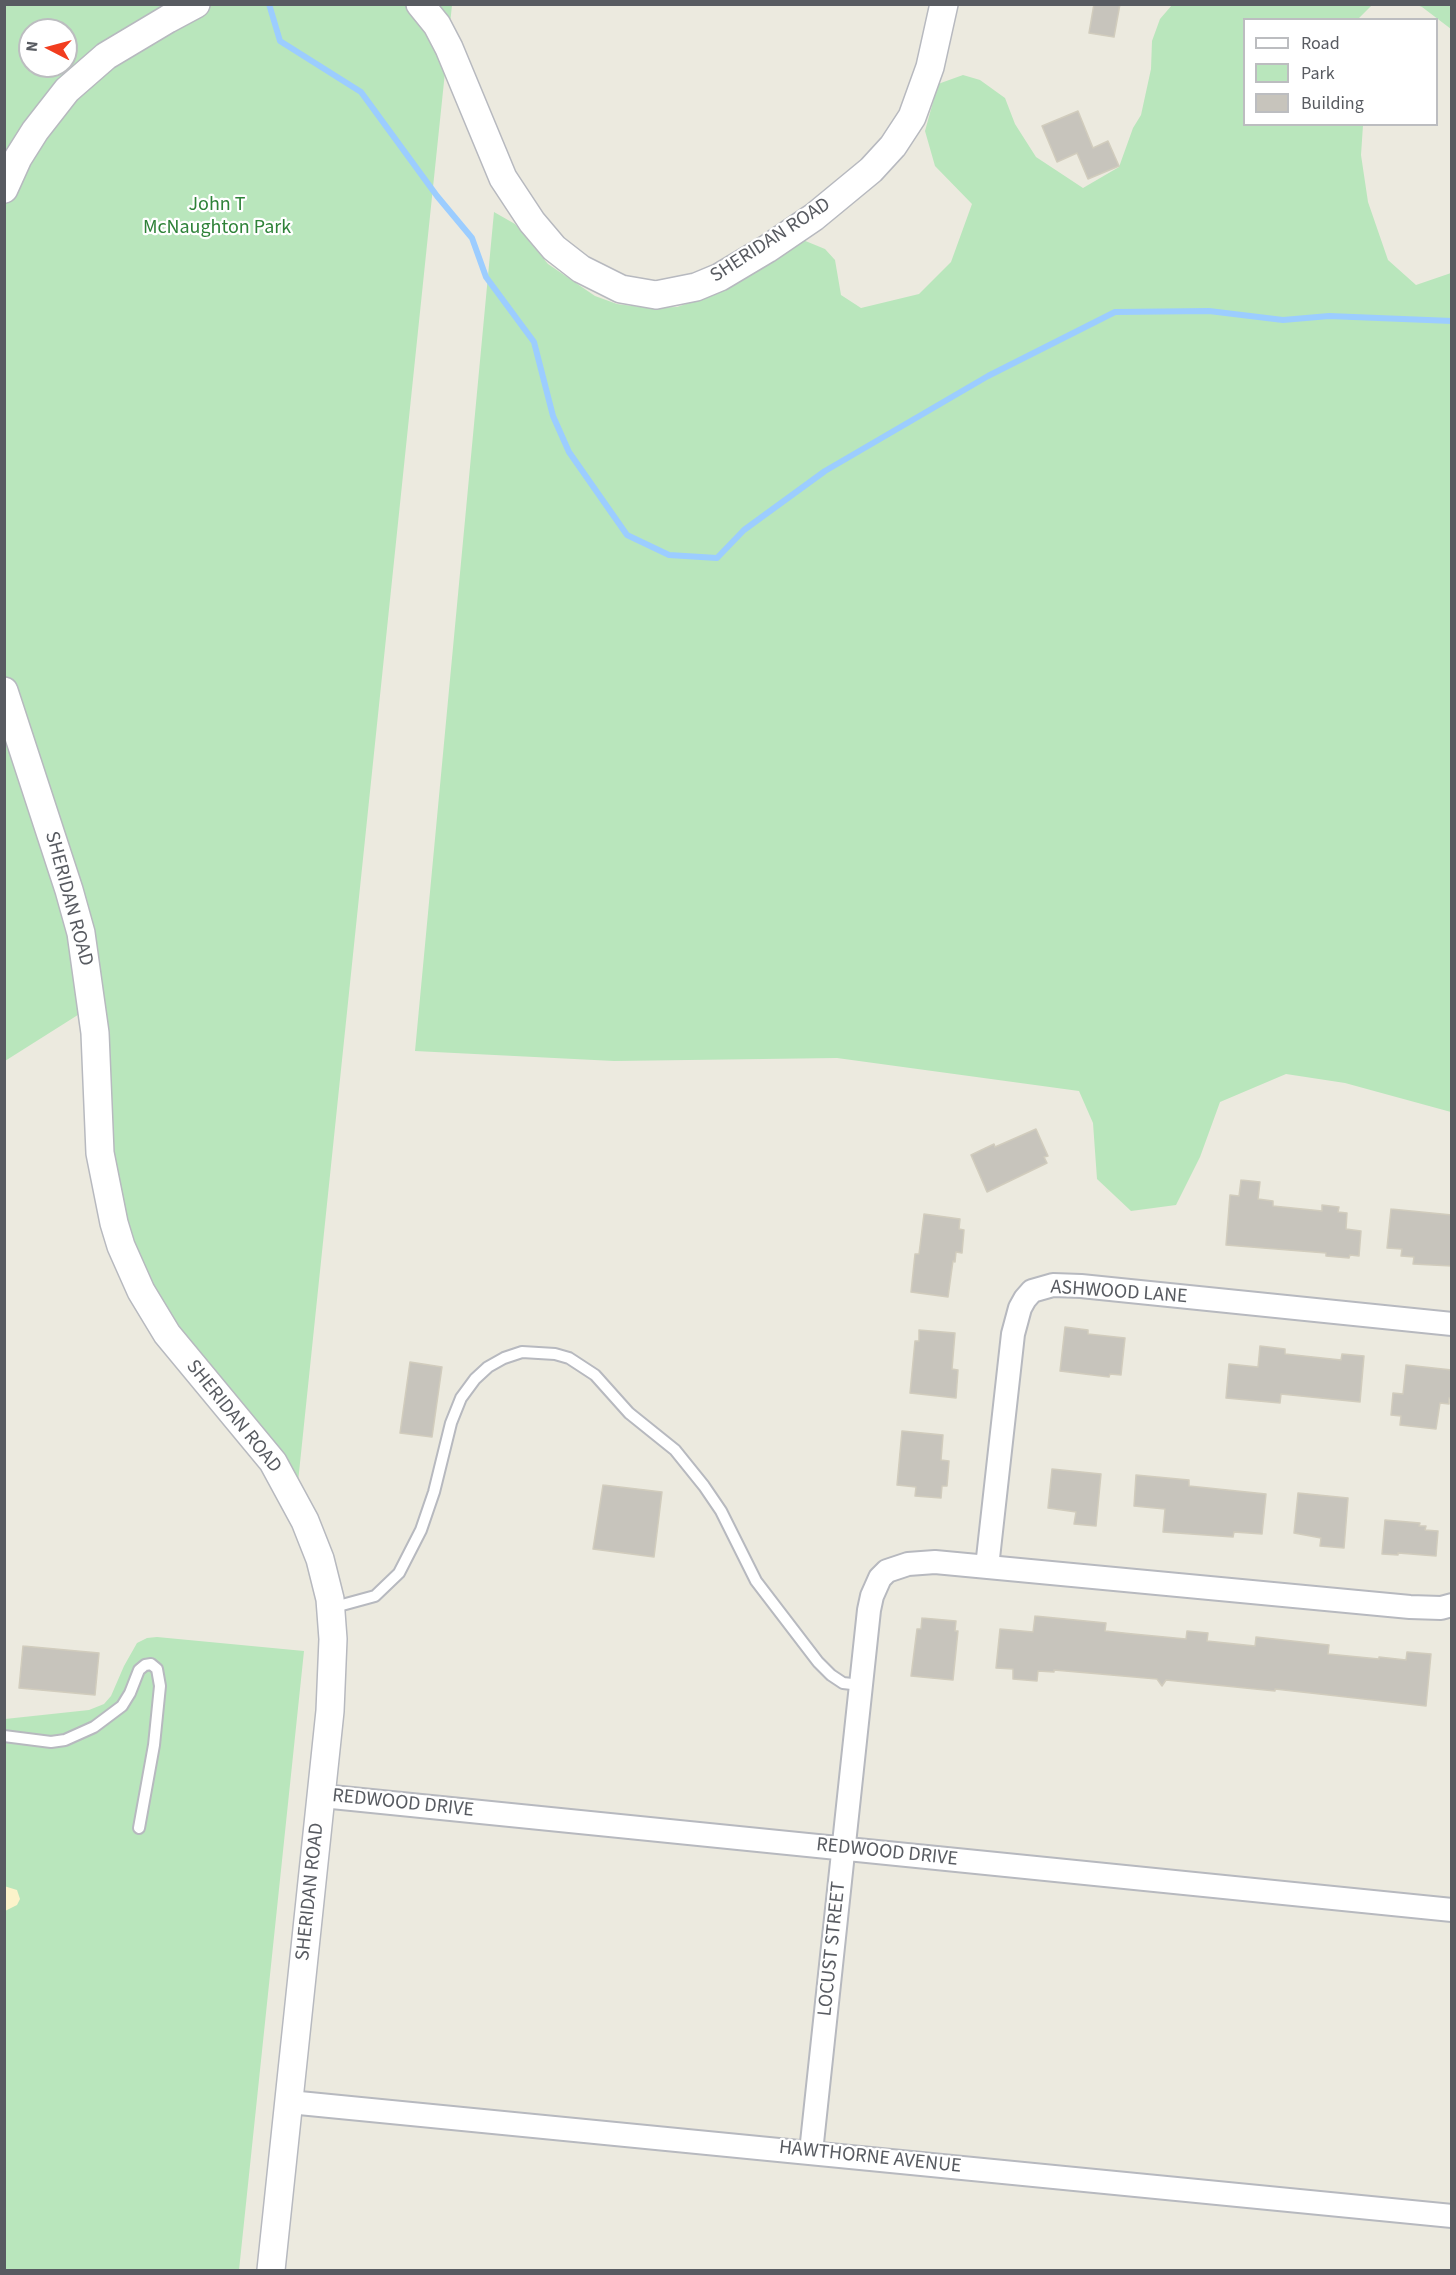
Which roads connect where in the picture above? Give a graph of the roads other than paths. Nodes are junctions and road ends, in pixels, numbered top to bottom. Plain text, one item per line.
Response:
1 (196, 4) edge
2 (420, 4) edge
3 (944, 4) edge
4 (4, 189) edge
5 (4, 691) edge
6 (1452, 1324) edge
7 (987, 1567) junction
8 (1452, 1605) edge
9 (330, 1609) junction
10 (861, 1685) junction
11 (4, 1736) edge
12 (322, 1796) junction
13 (139, 1828) dead end
14 (844, 1848) junction
15 (1452, 1910) edge
16 (289, 2102) junction
17 (811, 2152) junction
18 (1452, 2216) edge
19 (271, 2271) edge

1 - 4 street
2 - 3 street, SHERIDAN ROAD
5 - 9 street, SHERIDAN ROAD
6 - 7 street, ASHWOOD LANE
7 - 8 street
7 - 10 street, LOCUST STREET
9 - 10 lane
9 - 12 street, SHERIDAN ROAD
10 - 14 street, LOCUST STREET
11 - 13 lane
12 - 14 street, REDWOOD DRIVE
12 - 16 street, SHERIDAN ROAD
14 - 15 street, REDWOOD DRIVE
14 - 17 street, LOCUST STREET
16 - 17 street, HAWTHORNE AVENUE
16 - 19 street, SHERIDAN ROAD
17 - 18 street, HAWTHORNE AVENUE

